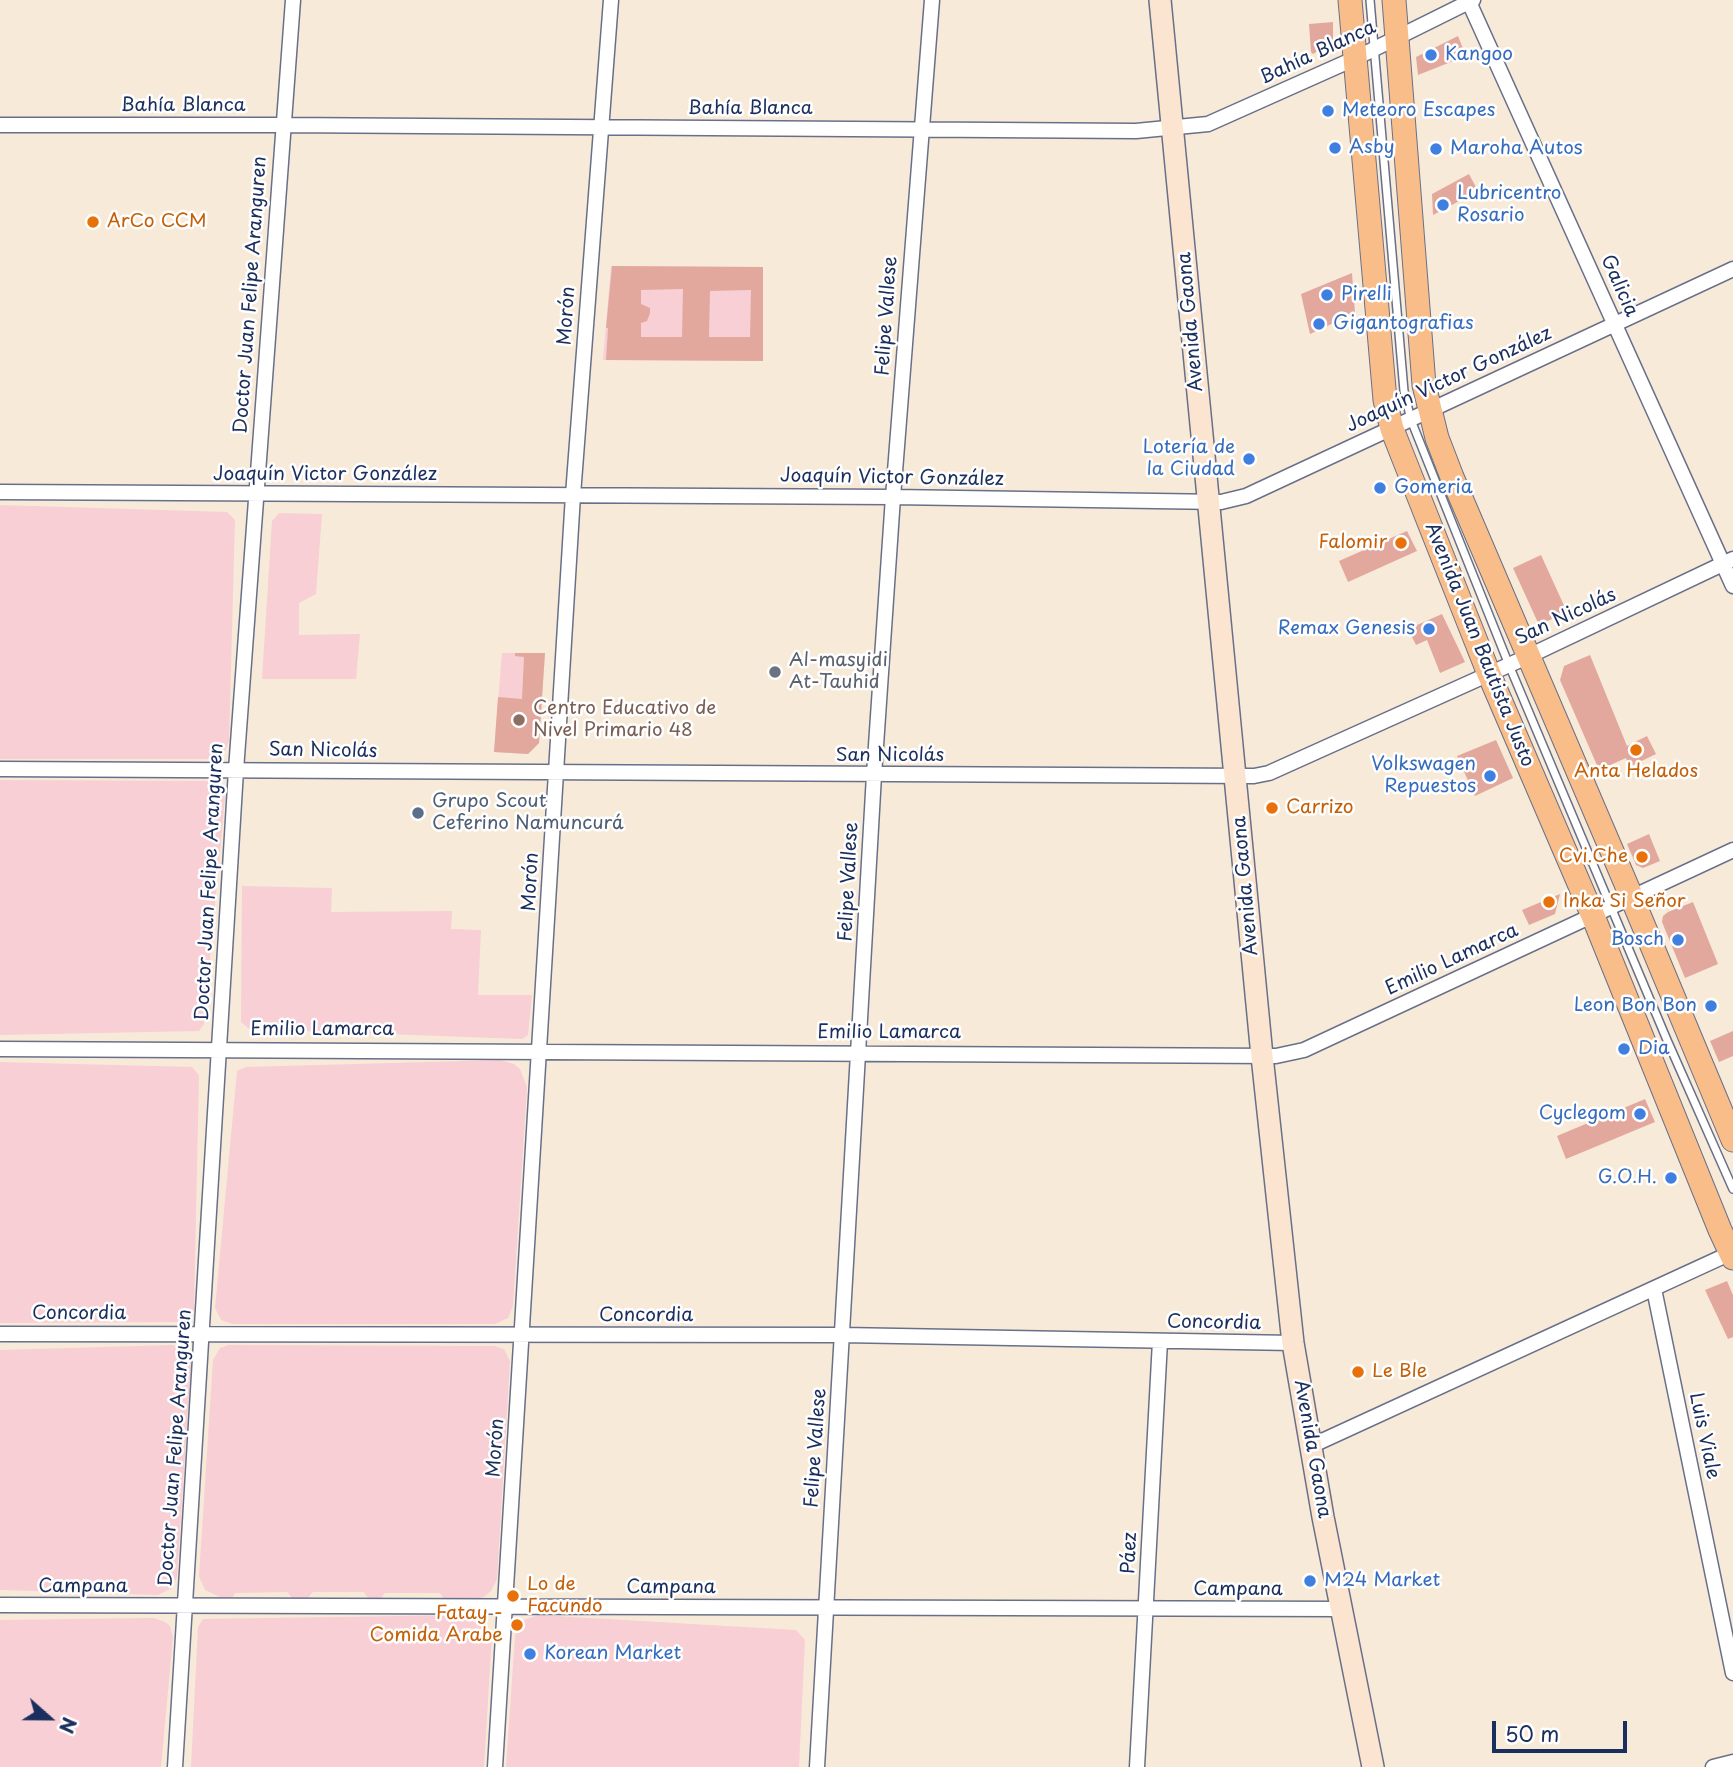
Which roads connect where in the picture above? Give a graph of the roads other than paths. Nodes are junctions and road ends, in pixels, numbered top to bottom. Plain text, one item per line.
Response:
1 (293, 0) edge
2 (611, 0) edge
3 (932, 0) edge
4 (1160, 0) edge
5 (1350, 0) edge
6 (1370, 0) edge
7 (1394, 0) edge
8 (1471, 1) edge
9 (1397, 37) junction
10 (1365, 53) junction
11 (0, 125) edge
12 (283, 125) junction
13 (1173, 127) junction
14 (600, 128) junction
15 (921, 129) junction
16 (1733, 269) edge
17 (1616, 324) junction
18 (1411, 420) junction
19 (0, 492) edge
20 (255, 494) junction
21 (573, 495) junction
22 (893, 497) junction
23 (1208, 502) junction
24 (1728, 561) edge
25 (1733, 586) edge
26 (1509, 665) junction
27 (0, 769) edge
28 (236, 770) junction
29 (556, 773) junction
30 (874, 775) junction
31 (1236, 777) junction
32 (1733, 850) edge
33 (1612, 907) junction
34 (0, 1049) edge
35 (220, 1049) junction
36 (540, 1051) junction
37 (858, 1052) junction
38 (1262, 1056) junction
39 (1733, 1140) edge
40 (1733, 1189) edge
41 (1732, 1254) edge
42 (1654, 1289) junction
43 (0, 1334) edge
44 (202, 1334) junction
45 (842, 1335) junction
46 (523, 1336) junction
47 (1160, 1341) junction
48 (1293, 1343) junction
49 (1311, 1446) junction
50 (0, 1605) edge
51 (185, 1606) junction
52 (505, 1606) junction
53 (825, 1607) junction
54 (1146, 1609) junction
55 (1342, 1609) junction
56 (1733, 1673) edge
57 (1733, 1762) edge
58 (175, 1767) edge
59 (495, 1767) edge
60 (817, 1767) edge
61 (1137, 1767) edge
62 (1373, 1767) edge
63 (1713, 1767) edge

1 - 12 street, Doctor Juan Felipe Aranguren
2 - 14 street, Morón
3 - 15 street, Felipe Vallese
4 - 13 main road, Avenida Gaona
5 - 10 main road, Avenida Juan Bautista Justo
6 - 10 lane
7 - 9 main road, Avenida Juan Bautista Justo
8 - 9 street, Bahía Blanca
8 - 17 street, Galicia
9 - 10 street, Bahía Blanca
9 - 18 main road, Avenida Juan Bautista Justo
10 - 13 street, Bahía Blanca
10 - 18 main road, Avenida Juan Bautista Justo
11 - 12 street, Bahía Blanca
12 - 14 street, Bahía Blanca
12 - 20 street, Doctor Juan Felipe Aranguren
13 - 15 street, Bahía Blanca
13 - 23 main road, Avenida Gaona
14 - 15 street, Bahía Blanca
14 - 21 street, Morón
15 - 22 street, Felipe Vallese
16 - 17 street, Joaquín Victor González
17 - 18 street, Joaquín Victor González
17 - 24 street, Galicia
18 - 23 street, Joaquín Victor González
18 - 26 main road, Avenida Juan Bautista Justo
18 - 26 main road, Avenida Juan Bautista Justo
19 - 20 street, Joaquín Victor González
20 - 21 street, Joaquín Victor González
20 - 28 street, Doctor Juan Felipe Aranguren
21 - 22 street, Joaquín Victor González
21 - 29 street, Morón
22 - 23 street, Joaquín Victor González
22 - 30 street, Felipe Vallese
23 - 31 main road, Avenida Gaona
24 - 25 street, Galicia
24 - 26 street, San Nicolás
26 - 31 street, San Nicolás
26 - 33 main road, Avenida Juan Bautista Justo
26 - 33 main road, Avenida Juan Bautista Justo
27 - 28 street, San Nicolás
28 - 29 street, San Nicolás
28 - 35 street, Doctor Juan Felipe Aranguren
29 - 30 street, San Nicolás
29 - 36 street, Morón
30 - 31 street, San Nicolás
30 - 37 street, Felipe Vallese
31 - 38 main road, Avenida Gaona
32 - 33 street, Emilio Lamarca
33 - 38 street, Emilio Lamarca
33 - 39 main road, Avenida Juan Bautista Justo
33 - 40 lane
33 - 41 main road, Avenida Juan Bautista Justo
34 - 35 street, Emilio Lamarca
35 - 36 street, Emilio Lamarca
35 - 44 street, Doctor Juan Felipe Aranguren
36 - 37 street, Emilio Lamarca
36 - 46 street, Morón
37 - 38 street, Emilio Lamarca
37 - 45 street, Felipe Vallese
38 - 48 main road, Avenida Gaona
41 - 42 street
42 - 49 street
42 - 56 street, Luis Viale
43 - 44 street, Concordia
44 - 46 street, Concordia
44 - 51 street, Doctor Juan Felipe Aranguren
45 - 46 street, Concordia
45 - 47 street, Concordia
45 - 53 street, Felipe Vallese
46 - 52 street, Morón
47 - 48 street, Concordia
47 - 54 street, Páez
48 - 49 main road, Avenida Gaona
49 - 55 main road, Avenida Gaona
50 - 51 street, Campana
51 - 52 street, Campana
51 - 58 street, Doctor Juan Felipe Aranguren
52 - 53 street, Campana
52 - 59 street, Morón
53 - 54 street, Campana
53 - 60 street, Felipe Vallese
54 - 55 street, Campana
54 - 61 street, Páez
55 - 62 main road, Avenida Gaona
57 - 63 street

